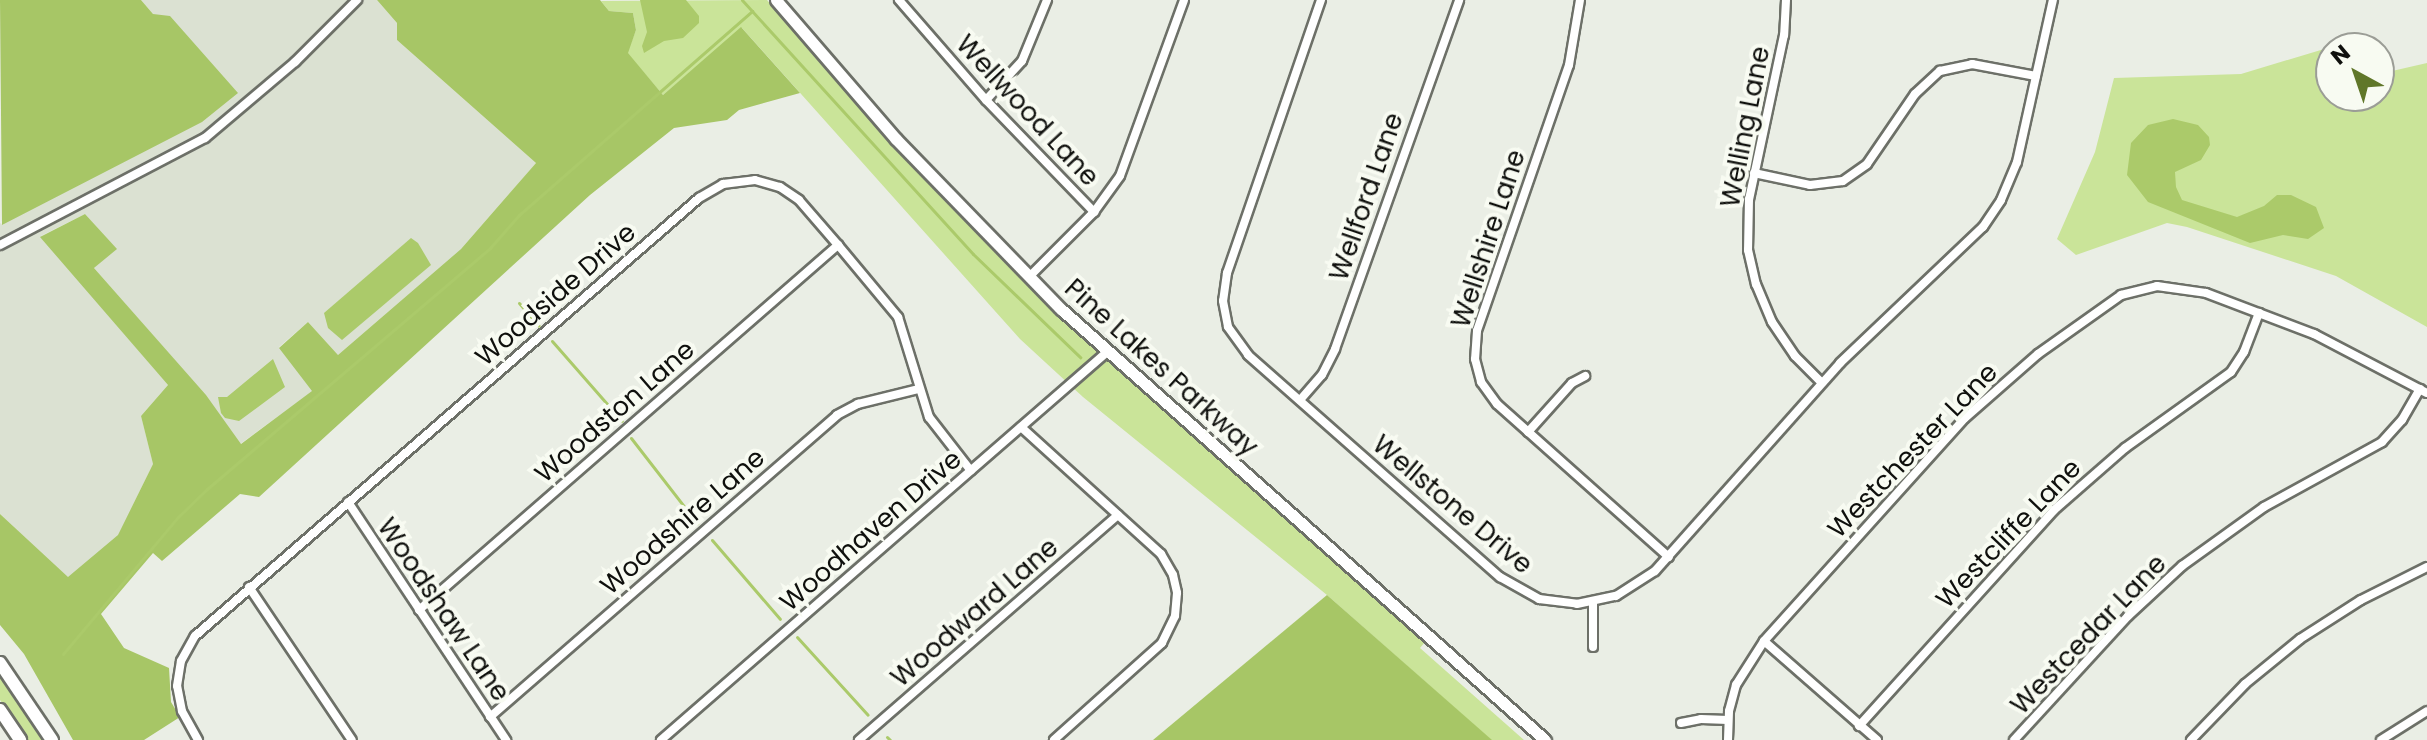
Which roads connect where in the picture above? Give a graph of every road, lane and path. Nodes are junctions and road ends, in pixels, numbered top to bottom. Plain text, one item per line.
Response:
1 (357, 0) edge
2 (776, 0) edge
3 (899, 0) edge
4 (1047, 0) edge
5 (1184, 0) edge
6 (1321, 0) edge
7 (1459, 0) edge
8 (1580, 0) edge
9 (1786, 0) edge
10 (2053, 0) edge
11 (2036, 76) junction
12 (986, 100) junction
13 (1754, 173) junction
14 (1094, 212) junction
15 (0, 245) edge
16 (838, 245) junction
17 (1029, 277) junction
18 (2259, 313) junction
19 (1107, 352) junction
20 (1585, 376) dead end
21 (1822, 383) junction
22 (918, 389) junction
23 (2423, 391) edge
24 (1300, 400) junction
25 (1021, 427) junction
26 (1528, 432) junction
27 (971, 471) junction
28 (348, 502) junction
29 (1118, 515) junction
30 (1669, 557) junction
31 (2427, 567) edge
32 (249, 587) junction
33 (1593, 602) junction
34 (419, 610) junction
35 (1764, 641) junction
36 (1593, 647) dead end
37 (0, 663) edge
38 (0, 710) edge
39 (2427, 711) edge
40 (490, 717) junction
41 (1728, 720) junction
42 (1681, 723) dead end
43 (1859, 726) junction
44 (2385, 739) edge
45 (20, 740) edge
46 (52, 740) edge
47 (198, 740) edge
48 (352, 740) edge
49 (506, 740) edge
50 (661, 740) edge
51 (859, 740) edge
52 (1054, 740) edge
53 (1545, 740) edge
54 (1728, 740) edge
55 (1877, 740) edge
56 (2014, 740) edge
57 (2191, 740) edge

1 - 15 street
2 - 17 street, Pine Lakes Parkway
3 - 12 street, Wellwood Lane
4 - 12 street
5 - 14 street
6 - 24 street, Wellstone Drive
7 - 24 street, Wellford Lane
8 - 26 street, Wellshire Lane
9 - 13 street, Welling Lane
10 - 11 street, Wellstone Drive
11 - 13 street
11 - 21 street, Wellstone Drive
12 - 14 street, Wellwood Lane
13 - 21 street, Welling Lane
14 - 17 street
16 - 22 street, Woodside Drive
16 - 28 street, Woodside Drive
16 - 34 street, Woodston Lane
17 - 19 street, Pine Lakes Parkway
18 - 23 street, Westchester Lane
18 - 35 street, Westchester Lane
18 - 43 street, Westcliffe Lane
19 - 25 street, Woodhaven Drive
19 - 53 street, Pine Lakes Parkway
20 - 26 street
21 - 30 street, Wellstone Drive
22 - 27 street, Woodside Drive
22 - 40 street, Woodshire Lane
23 - 56 street, Westcedar Lane
24 - 33 street, Wellstone Drive
25 - 27 street, Woodhaven Drive
25 - 29 street
26 - 30 street, Wellshire Lane
27 - 50 street, Woodhaven Drive
28 - 32 street, Woodside Drive
28 - 34 street, Woodshaw Lane
29 - 51 street, Woodward Lane
29 - 52 street
30 - 33 street, Wellstone Drive
31 - 57 street
32 - 47 street, Woodside Drive
32 - 48 street
33 - 36 street
34 - 40 street, Woodshaw Lane
35 - 41 street, Westchester Lane
35 - 43 street
37 - 46 main road
38 - 45 main road
39 - 44 street
40 - 49 street, Woodshaw Lane
41 - 42 street
41 - 54 street, Westchester Lane
43 - 55 street

